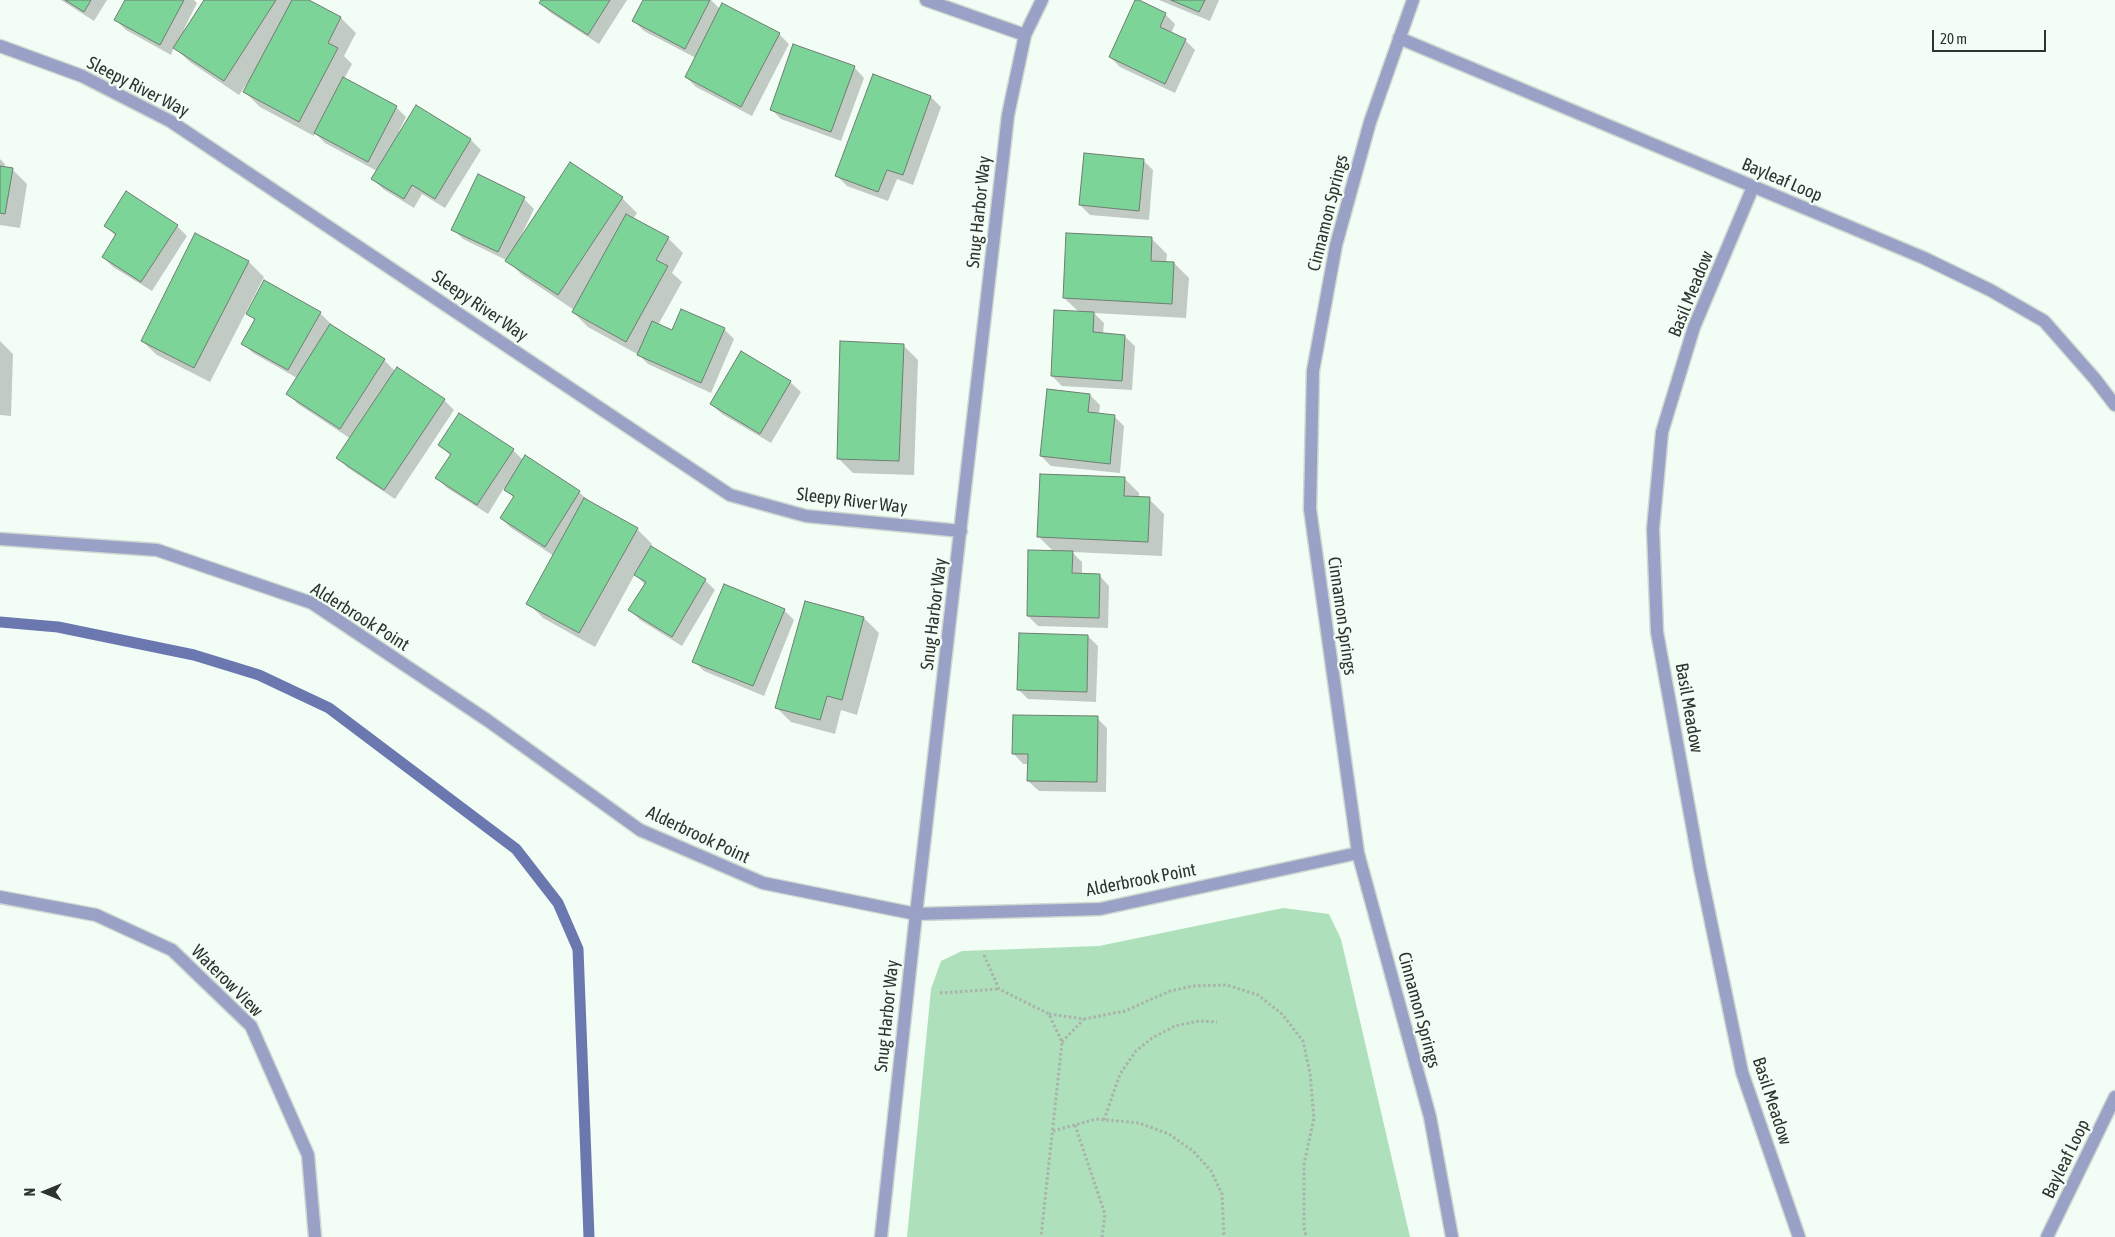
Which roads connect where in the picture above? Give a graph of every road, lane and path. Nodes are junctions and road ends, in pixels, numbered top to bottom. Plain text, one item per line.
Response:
1 (926, 0) edge
2 (1042, 0) edge
3 (1413, 0) edge
4 (1025, 35) junction
5 (1400, 38) junction
6 (0, 46) edge
7 (1753, 187) junction
8 (2115, 405) edge
9 (961, 531) junction
10 (0, 539) edge
11 (1358, 853) junction
12 (0, 896) edge
13 (916, 914) junction
14 (984, 955) dead end
15 (999, 989) junction
16 (940, 993) dead end
17 (1049, 1014) junction
18 (1084, 1019) junction
19 (1217, 1022) dead end
20 (1062, 1042) junction
21 (2115, 1096) edge
22 (1104, 1120) junction
23 (1075, 1125) junction
24 (1052, 1131) junction
25 (315, 1237) edge
26 (881, 1237) edge
27 (1041, 1237) edge
28 (1102, 1237) edge
29 (1224, 1237) edge
30 (1306, 1237) edge
31 (1452, 1237) edge
32 (1800, 1237) edge
33 (2047, 1237) edge

1 - 4 street
2 - 4 street, Snug Harbor Way
3 - 5 street, Cinnamon Springs
4 - 9 street, Snug Harbor Way
5 - 7 street, Bayleaf Loop
5 - 11 street, Cinnamon Springs
6 - 9 street, Sleepy River Way
7 - 8 street, Bayleaf Loop
7 - 32 street, Basil Meadow
9 - 13 street, Snug Harbor Way
10 - 13 street, Alderbrook Point
11 - 13 street, Alderbrook Point
11 - 31 street, Cinnamon Springs
12 - 25 street, Waterow View
13 - 26 street, Snug Harbor Way
14 - 15 path
15 - 16 path
15 - 17 path
17 - 18 path
17 - 20 path
18 - 20 path
18 - 30 path
19 - 22 path
20 - 24 path
21 - 33 street, Bayleaf Loop
22 - 23 path
22 - 29 path
23 - 24 path
23 - 28 path
24 - 27 path

